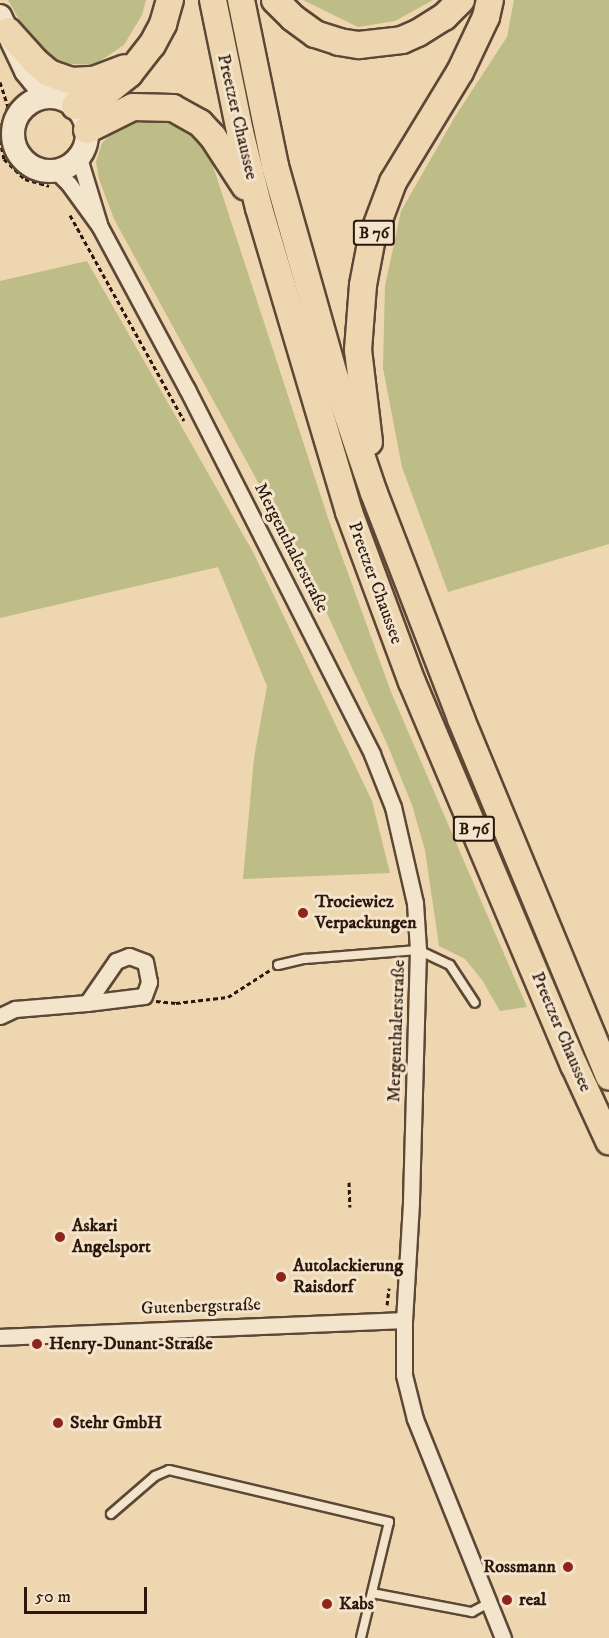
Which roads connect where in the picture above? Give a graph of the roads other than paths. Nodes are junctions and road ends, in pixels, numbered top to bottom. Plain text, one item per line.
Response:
1 (170, 0) edge
2 (213, 0) edge
3 (241, 0) edge
4 (275, 0) edge
5 (461, 0) edge
6 (490, 0) edge
7 (3, 34) edge
8 (134, 66) junction
9 (47, 96) junction
10 (75, 106) junction
11 (23, 108) junction
12 (87, 130) junction
13 (79, 158) junction
14 (56, 180) junction
15 (259, 208) junction
16 (100, 227) junction
17 (374, 493) junction
18 (418, 950) junction
19 (278, 965) road end
20 (475, 1002) dead end
21 (87, 1004) junction
22 (0, 1016) edge
23 (609, 1077) edge
24 (609, 1141) edge
25 (404, 1320) junction
26 (0, 1337) edge
27 (111, 1514) dead end
28 (372, 1593) junction
29 (489, 1603) junction
30 (361, 1638) edge
31 (503, 1638) edge

1 - 8 highway
2 - 15 highway, Preetzer Chaussee / B 76
3 - 17 highway, Preetzer Chaussee / B 76
4 - 5 highway
6 - 17 highway, B 76
7 - 8 highway
7 - 9 main road
7 - 11 main road
8 - 10 highway
9 - 10 main road
9 - 11 main road
10 - 12 main road
11 - 14 main road
12 - 13 main road
12 - 15 highway, B 76
13 - 14 main road
13 - 16 street, Mergenthalerstraße
14 - 16 street, Mergenthalerstraße
15 - 24 highway, Preetzer Chaussee / B 76
16 - 18 street, Mergenthalerstraße
17 - 23 highway, Preetzer Chaussee / B 76
18 - 19 lane
18 - 20 lane
18 - 25 street, Mergenthalerstraße
21 - 21 street
21 - 22 street
25 - 26 street, Gutenbergstraße
25 - 29 street, Mergenthalerstraße
27 - 28 lane
28 - 29 lane
28 - 30 lane
29 - 31 street, Mergenthalerstraße

